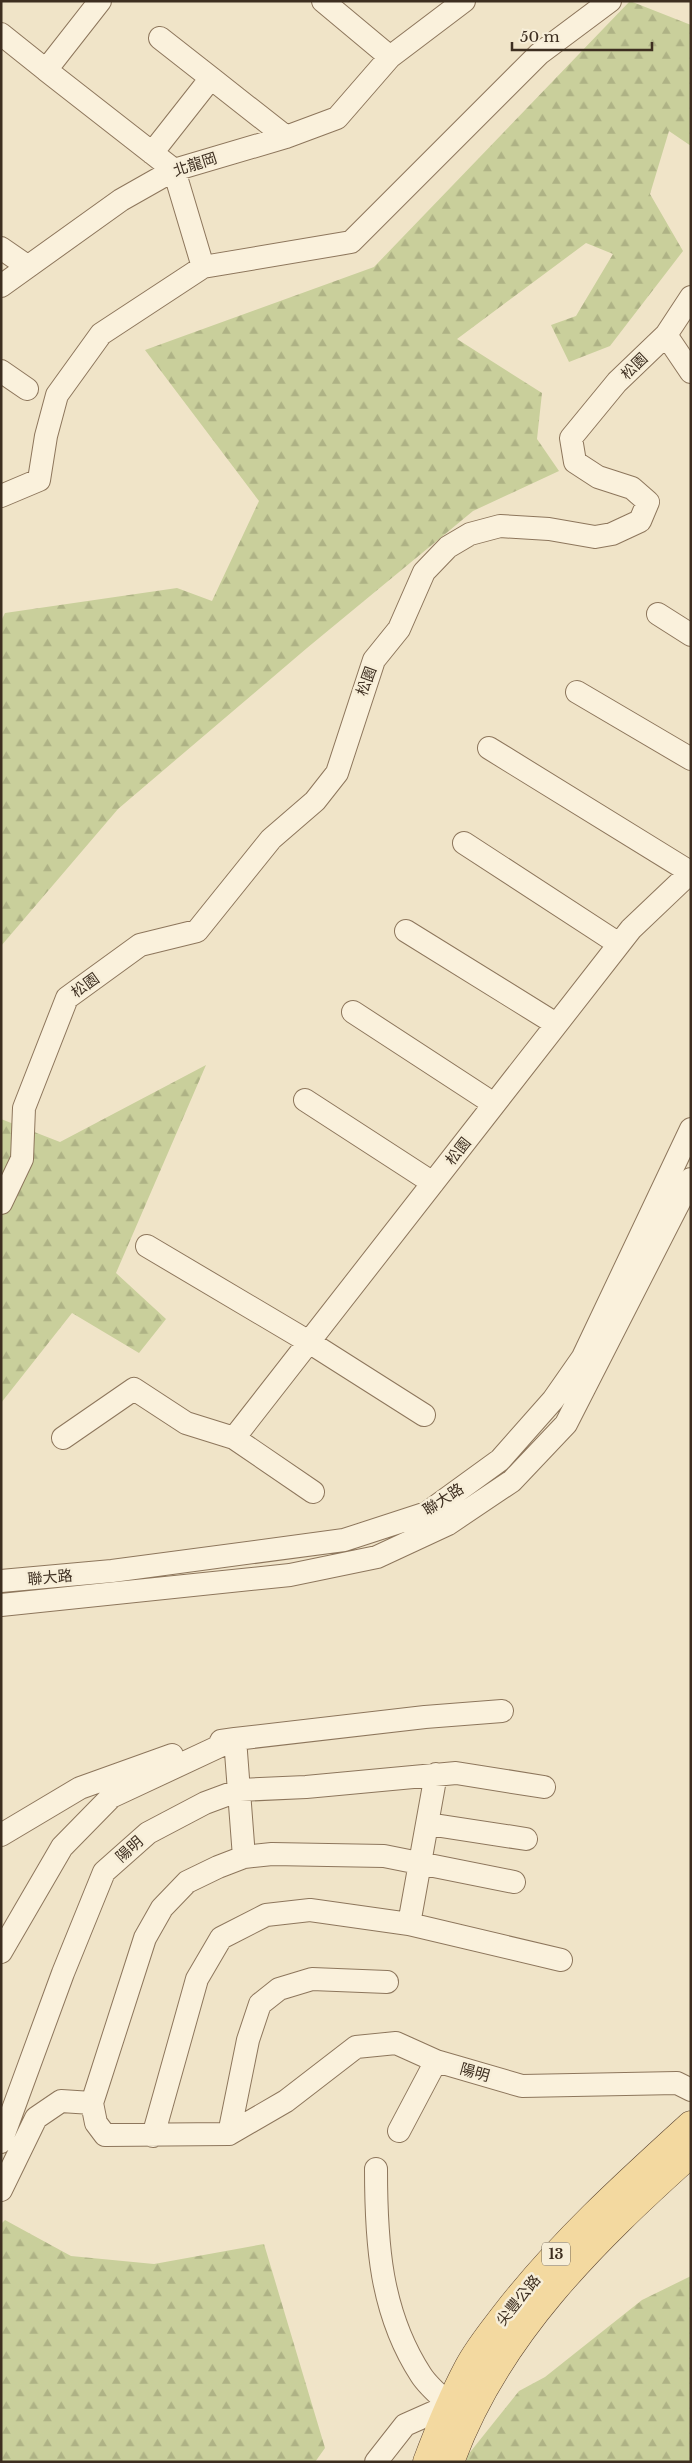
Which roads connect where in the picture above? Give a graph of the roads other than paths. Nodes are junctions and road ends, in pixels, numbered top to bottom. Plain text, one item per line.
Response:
1 (100, 1) edge
2 (323, 1) edge
3 (464, 1) edge
4 (610, 1) edge
5 (1, 34) edge
6 (160, 38) dead end
7 (390, 57) junction
8 (46, 70) junction
9 (211, 78) junction
10 (286, 137) junction
11 (152, 153) junction
12 (174, 170) junction
13 (1, 248) edge
14 (27, 266) junction
15 (203, 267) junction
16 (1, 286) edge
17 (691, 297) edge
18 (666, 335) junction
19 (1, 370) edge
20 (691, 372) edge
21 (26, 388) dead end
22 (1, 496) edge
23 (658, 614) dead end
24 (691, 635) edge
25 (578, 692) dead end
26 (489, 748) dead end
27 (691, 759) edge
28 (464, 843) dead end
29 (691, 872) edge
30 (406, 930) dead end
31 (619, 944) junction
32 (354, 1012) dead end
33 (556, 1024) junction
34 (305, 1100) dead end
35 (494, 1104) junction
36 (691, 1129) edge
37 (691, 1179) edge
38 (433, 1183) junction
39 (1, 1203) edge
40 (147, 1246) dead end
41 (308, 1342) junction
42 (424, 1415) dead end
43 (63, 1438) dead end
44 (234, 1438) junction
45 (313, 1492) dead end
46 (1, 1581) edge
47 (114, 1582) junction
48 (1, 1605) edge
49 (502, 1711) dead end
50 (236, 1739) junction
51 (436, 1774) junction
52 (544, 1787) dead end
53 (240, 1790) junction
54 (428, 1824) junction
55 (1, 1835) edge
56 (526, 1839) dead end
57 (244, 1857) junction
58 (420, 1864) junction
59 (514, 1882) dead end
60 (409, 1924) junction
61 (1, 1952) edge
62 (561, 1960) dead end
63 (387, 1982) dead end
64 (436, 2061) junction
65 (691, 2090) edge
66 (92, 2104) junction
67 (691, 2125) edge
68 (399, 2131) dead end
69 (229, 2134) junction
70 (153, 2136) junction
71 (1, 2142) edge
72 (691, 2152) edge
73 (376, 2169) dead end
74 (1, 2190) edge
75 (460, 2409) junction
76 (376, 2462) edge
77 (427, 2462) edge
78 (450, 2462) edge

1 - 8 street
2 - 7 street
3 - 7 street, 北龍岡
4 - 15 street
5 - 8 street
6 - 9 street
7 - 10 street, 北龍岡
8 - 11 street
9 - 10 street
9 - 11 street
10 - 12 street, 北龍岡
11 - 12 street
12 - 14 street, 北龍岡
12 - 15 street
13 - 14 street
14 - 16 street, 北龍岡
15 - 22 street
17 - 18 street, 松園
18 - 20 street
18 - 39 street, 松園
19 - 21 street
23 - 24 street
25 - 27 street
26 - 29 street
28 - 31 street
29 - 31 street, 松園
30 - 33 street
31 - 33 street, 松園
32 - 35 street
33 - 35 street, 松園
34 - 38 street
35 - 38 street, 松園
36 - 47 street, 聯大路
37 - 47 street, 聯大路
38 - 41 street, 松園
40 - 41 street
41 - 42 street
41 - 44 street, 松園
43 - 44 street
44 - 45 street
46 - 47 street, 聯大路
47 - 48 street, 聯大路
49 - 50 street
50 - 53 street
50 - 55 street
50 - 61 street
51 - 52 street, 陽明
51 - 53 street, 陽明
51 - 54 street
53 - 57 street
53 - 71 street, 陽明
54 - 56 street
54 - 58 street
57 - 58 street
57 - 66 street
58 - 59 street
58 - 60 street
60 - 62 street
60 - 70 street
63 - 69 street
64 - 65 street, 陽明
64 - 68 street
64 - 69 street, 陽明
66 - 70 street, 陽明
66 - 74 street
67 - 75 main road, 尖豐公路 / 13
69 - 70 street, 陽明
72 - 75 main road, 尖豐公路 / 13
73 - 75 street
75 - 76 street
75 - 77 main road, 尖豐公路 / 13
75 - 78 main road, 尖豐公路 / 13

